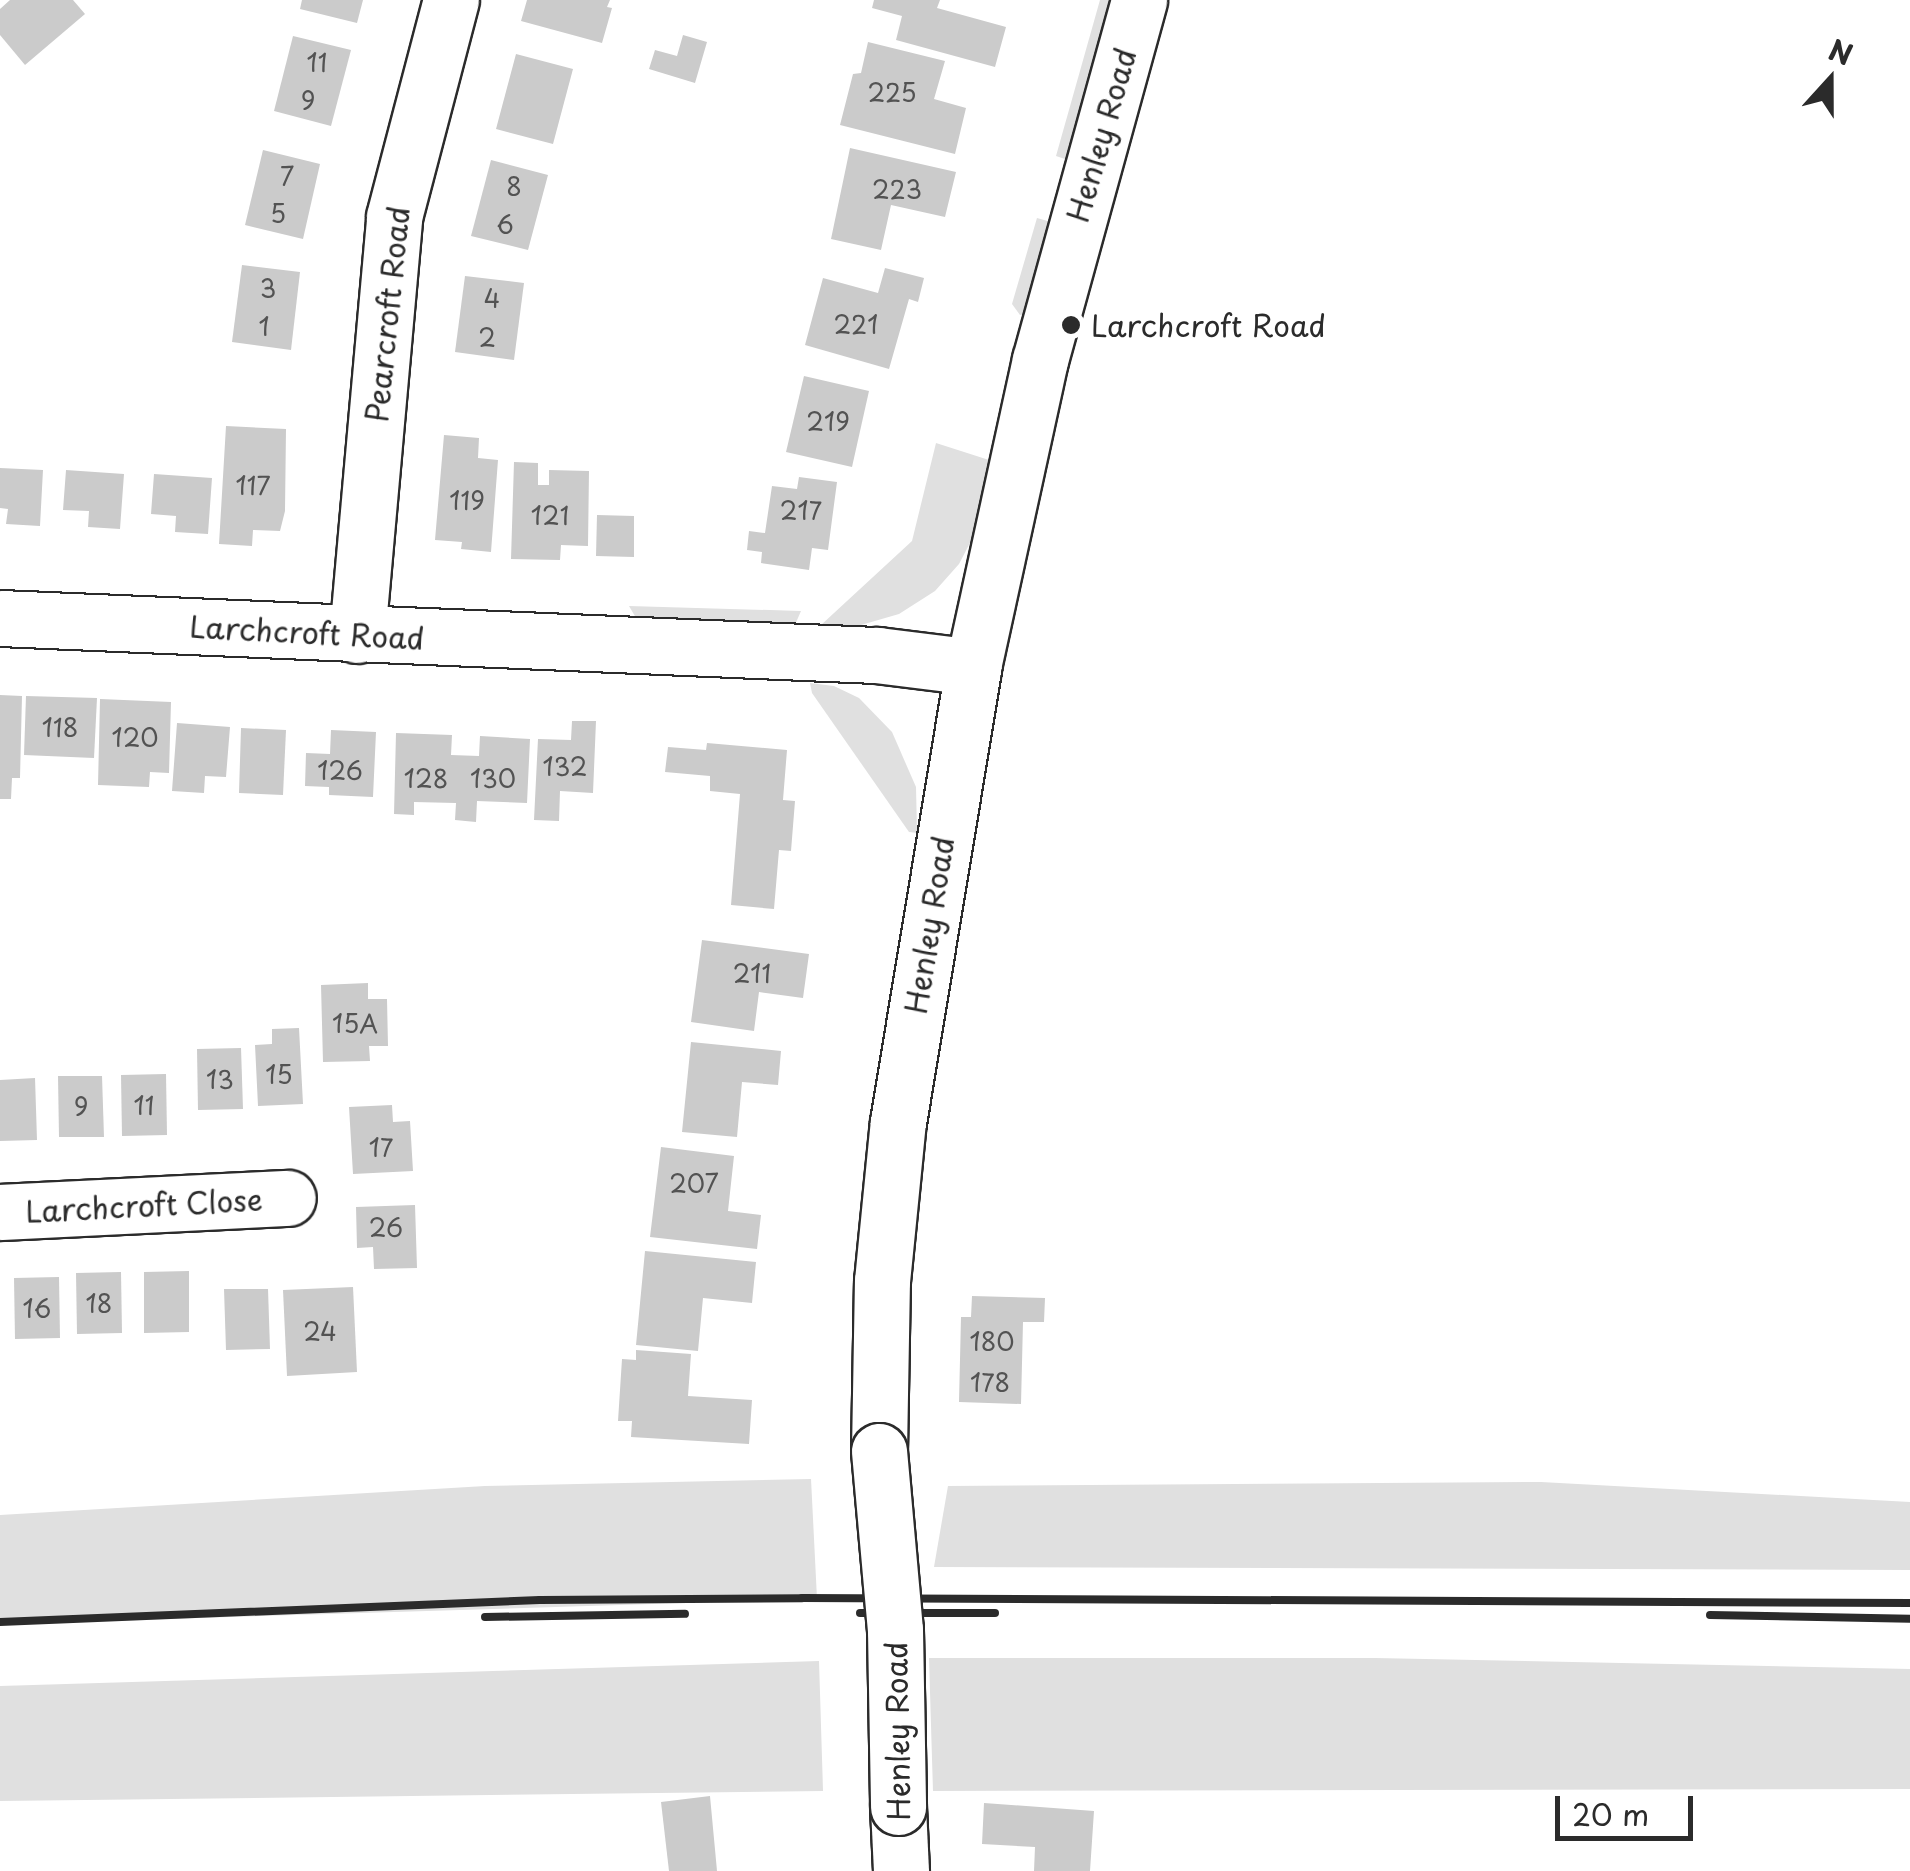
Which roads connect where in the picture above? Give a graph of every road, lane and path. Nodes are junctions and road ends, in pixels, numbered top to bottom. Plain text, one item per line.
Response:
1 (451, 0) edge
2 (1138, 0) edge
3 (0, 618) edge
4 (357, 635) junction
5 (973, 667) junction
6 (288, 1200) dead end
7 (0, 1212) edge
8 (902, 1871) edge

1 - 4 street, Pearcroft Road
2 - 5 street, Henley Road
3 - 4 street, Larchcroft Road
4 - 5 street, Larchcroft Road
5 - 8 street, Henley Road, bridge
6 - 7 street, Larchcroft Close

